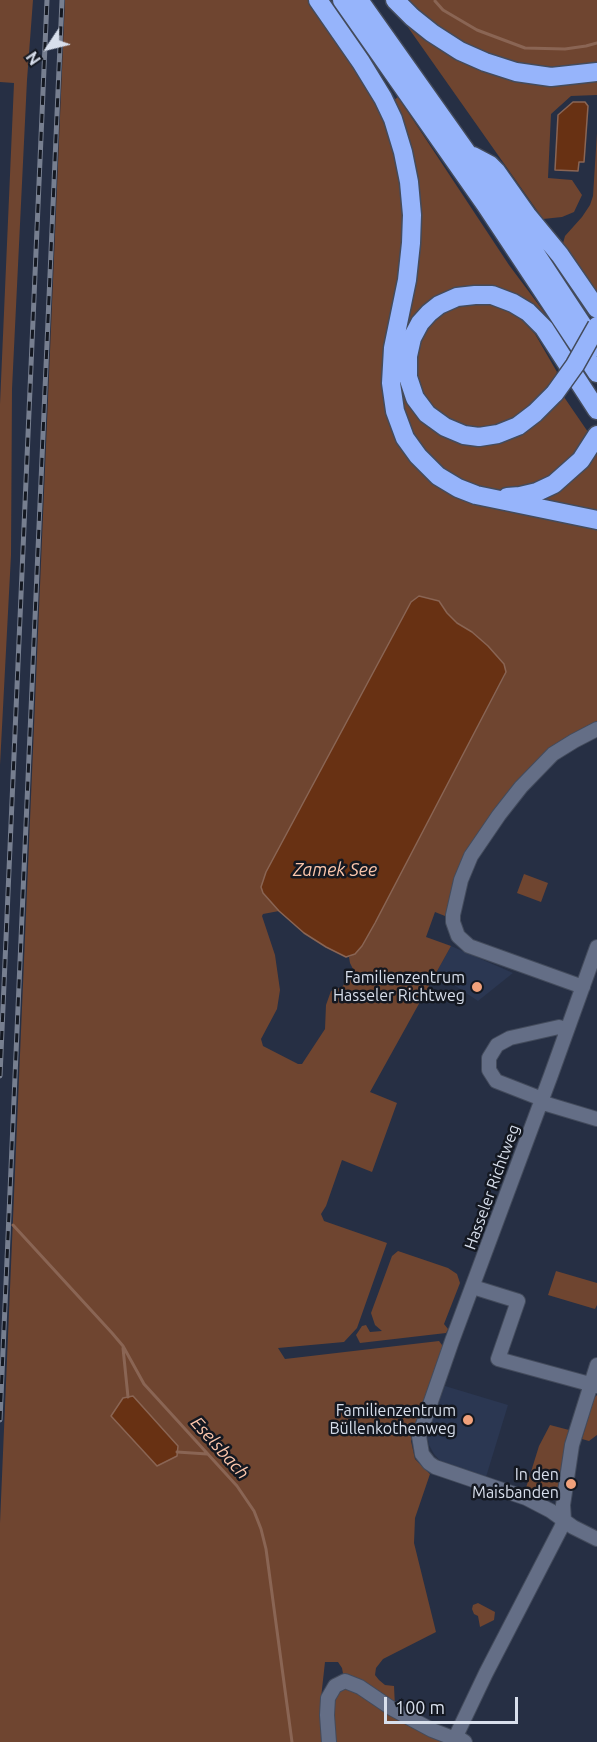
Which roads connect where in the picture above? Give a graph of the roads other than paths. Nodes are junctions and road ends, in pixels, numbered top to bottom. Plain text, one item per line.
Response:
1 (318, 0) edge
2 (342, 0) edge
3 (359, 0) edge
4 (395, 0) edge
5 (597, 72) edge
6 (466, 152) junction
7 (597, 309) edge
8 (597, 326) edge
9 (597, 347) edge
10 (597, 373) edge
11 (597, 410) edge
12 (594, 441) edge
13 (494, 498) junction
14 (597, 520) edge
15 (597, 729) edge
16 (597, 947) edge
17 (583, 987) junction
18 (566, 1030) junction
19 (541, 1100) junction
20 (597, 1119) edge
21 (473, 1287) junction
22 (597, 1365) edge
23 (594, 1385) edge
24 (564, 1520) junction
25 (597, 1539) edge
26 (460, 1739) edge
27 (329, 1742) edge

1 - 13 highway
2 - 10 highway
3 - 6 highway
4 - 5 highway
6 - 7 highway
6 - 9 highway
8 - 11 highway, bridge
12 - 13 highway
13 - 14 highway
15 - 17 street
16 - 17 street, Hasseler Richtweg
17 - 18 street, Hasseler Richtweg
18 - 19 street, Hasseler Richtweg
18 - 19 street
19 - 20 street
19 - 21 street, Hasseler Richtweg
21 - 23 street
21 - 24 street, Hasseler Richtweg
22 - 23 street
23 - 24 street
24 - 25 street
24 - 26 street
26 - 27 street

